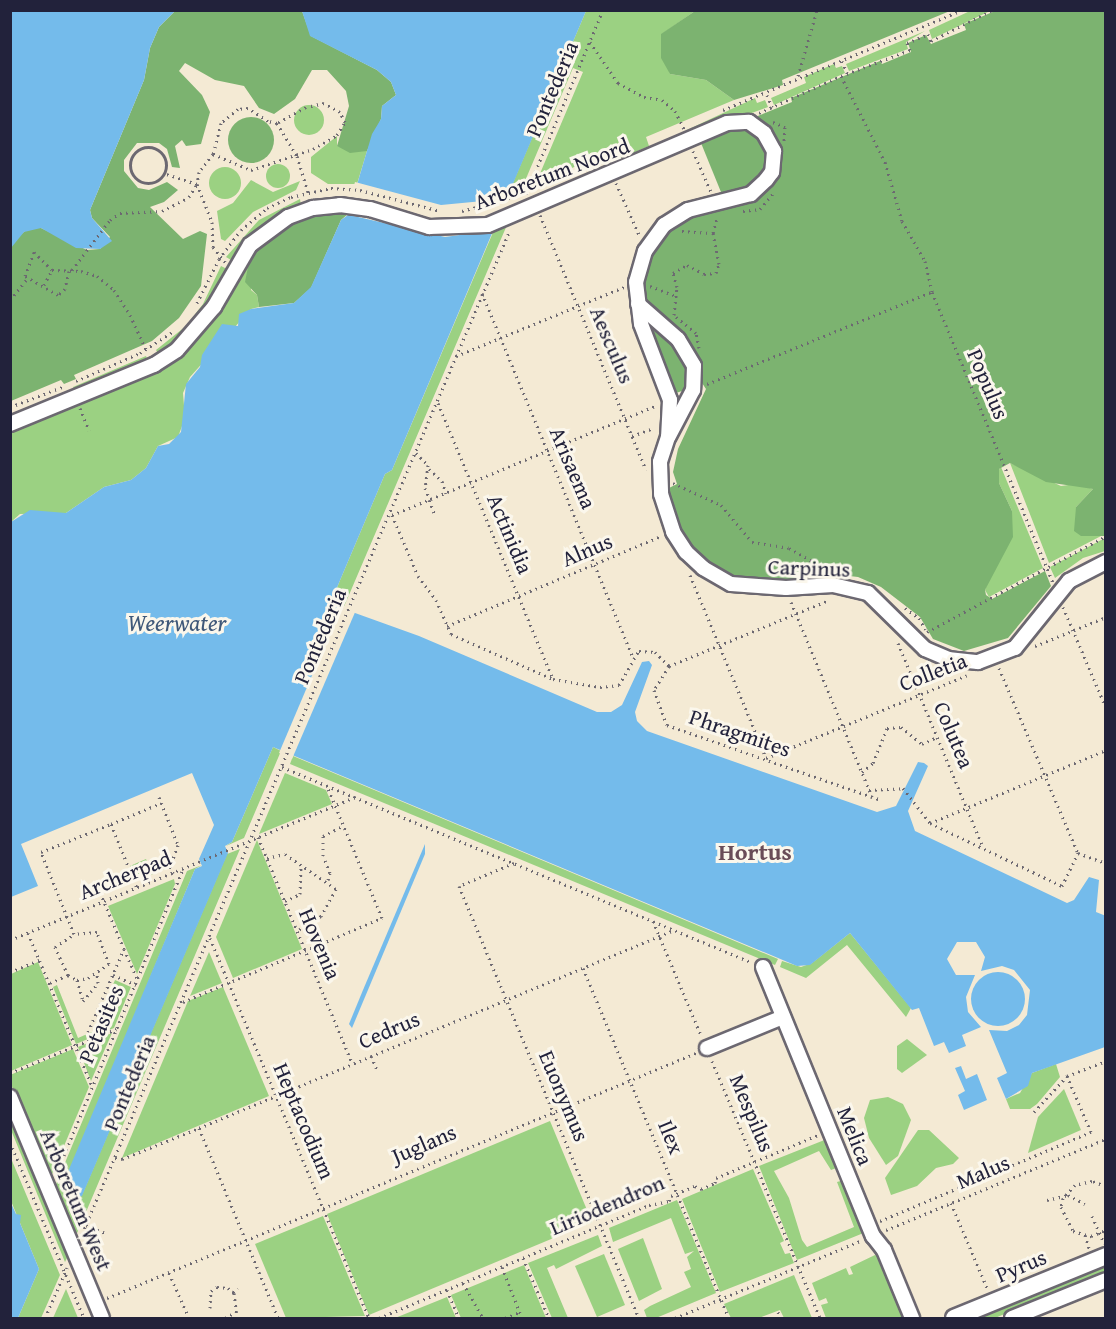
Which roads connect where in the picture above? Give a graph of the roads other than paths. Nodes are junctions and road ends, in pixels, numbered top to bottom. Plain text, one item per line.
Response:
1 (738, 122) joint
2 (638, 304) junction
3 (10, 424) edge
4 (668, 437) junction
5 (1106, 562) edge
6 (763, 967) road end
7 (783, 1017) junction
8 (707, 1048) road end
9 (10, 1097) edge
10 (1106, 1256) edge
11 (1106, 1280) edge
12 (102, 1318) edge
13 (912, 1318) edge
14 (954, 1318) edge
15 (1012, 1318) edge

1 - 2 street, Carpinus
1 - 3 street, Arboretum Noord
2 - 4 street, Carpinus
2 - 4 street, Carpinus
4 - 5 street, Carpinus
6 - 7 street, Melica
7 - 8 street
7 - 13 street, Melica
9 - 12 street, Arboretum West
10 - 14 street, Pyrus
11 - 15 street, Pyrus

